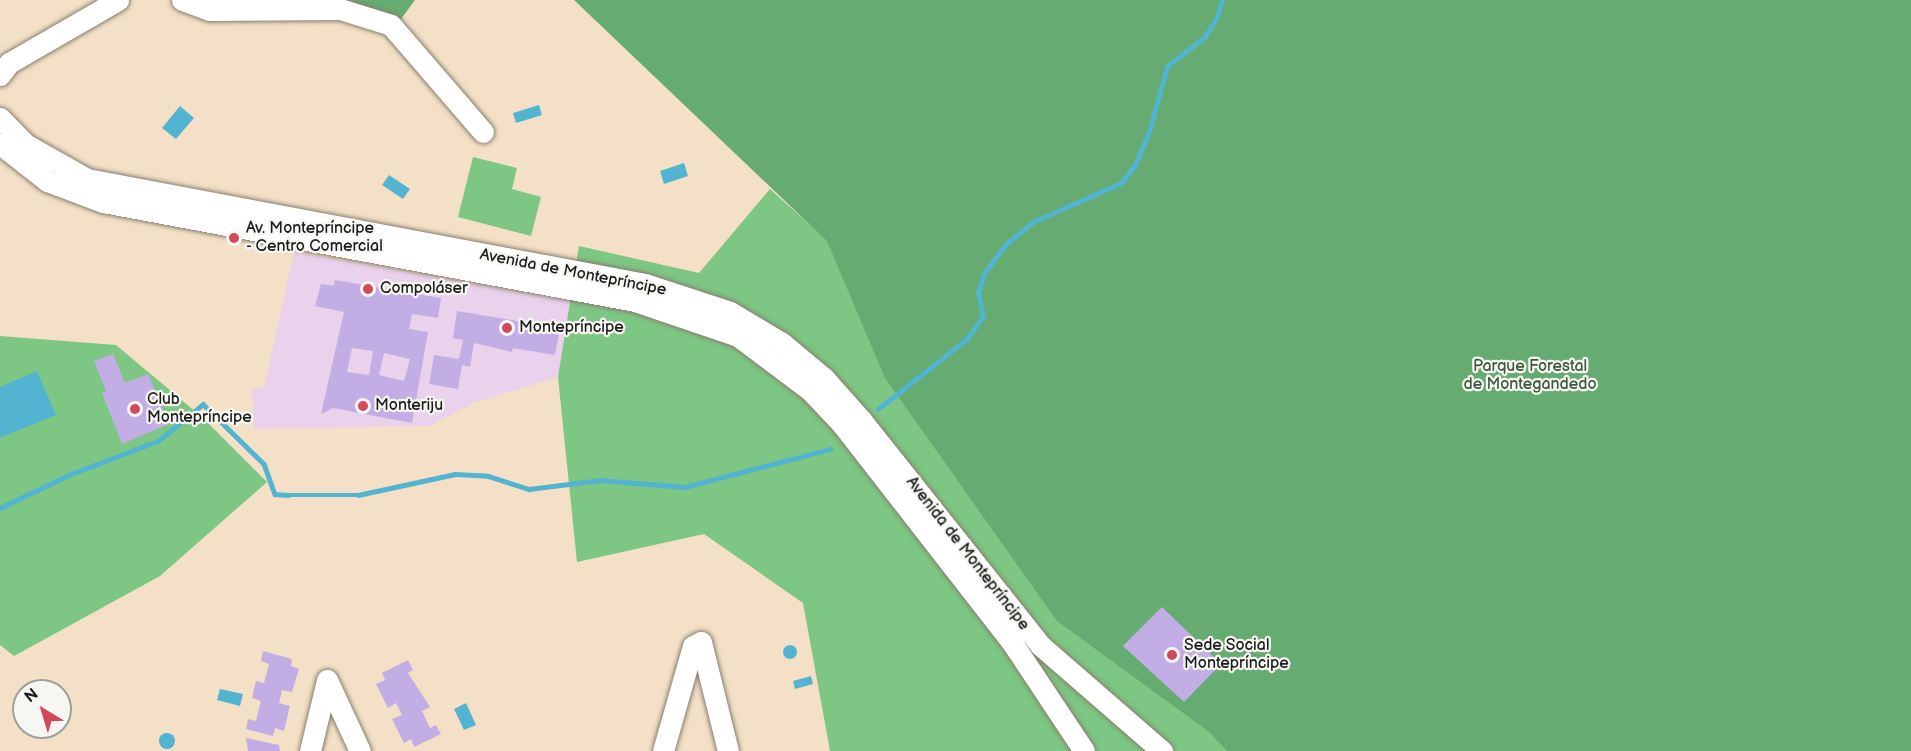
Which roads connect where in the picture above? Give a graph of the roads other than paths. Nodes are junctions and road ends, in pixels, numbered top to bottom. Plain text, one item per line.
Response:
1 (118, 0) edge
2 (182, 0) edge
3 (3, 68) edge
4 (0, 118) edge
5 (483, 132) dead end
6 (0, 144) edge
7 (310, 751) edge
8 (360, 751) edge
9 (663, 751) edge
10 (728, 751) edge
11 (1084, 751) edge
12 (1162, 751) edge

1 - 3 street
2 - 5 street
4 - 12 street, Avenida de Montepríncipe
6 - 11 street, Avenida de Montepríncipe
7 - 8 street
9 - 10 street

